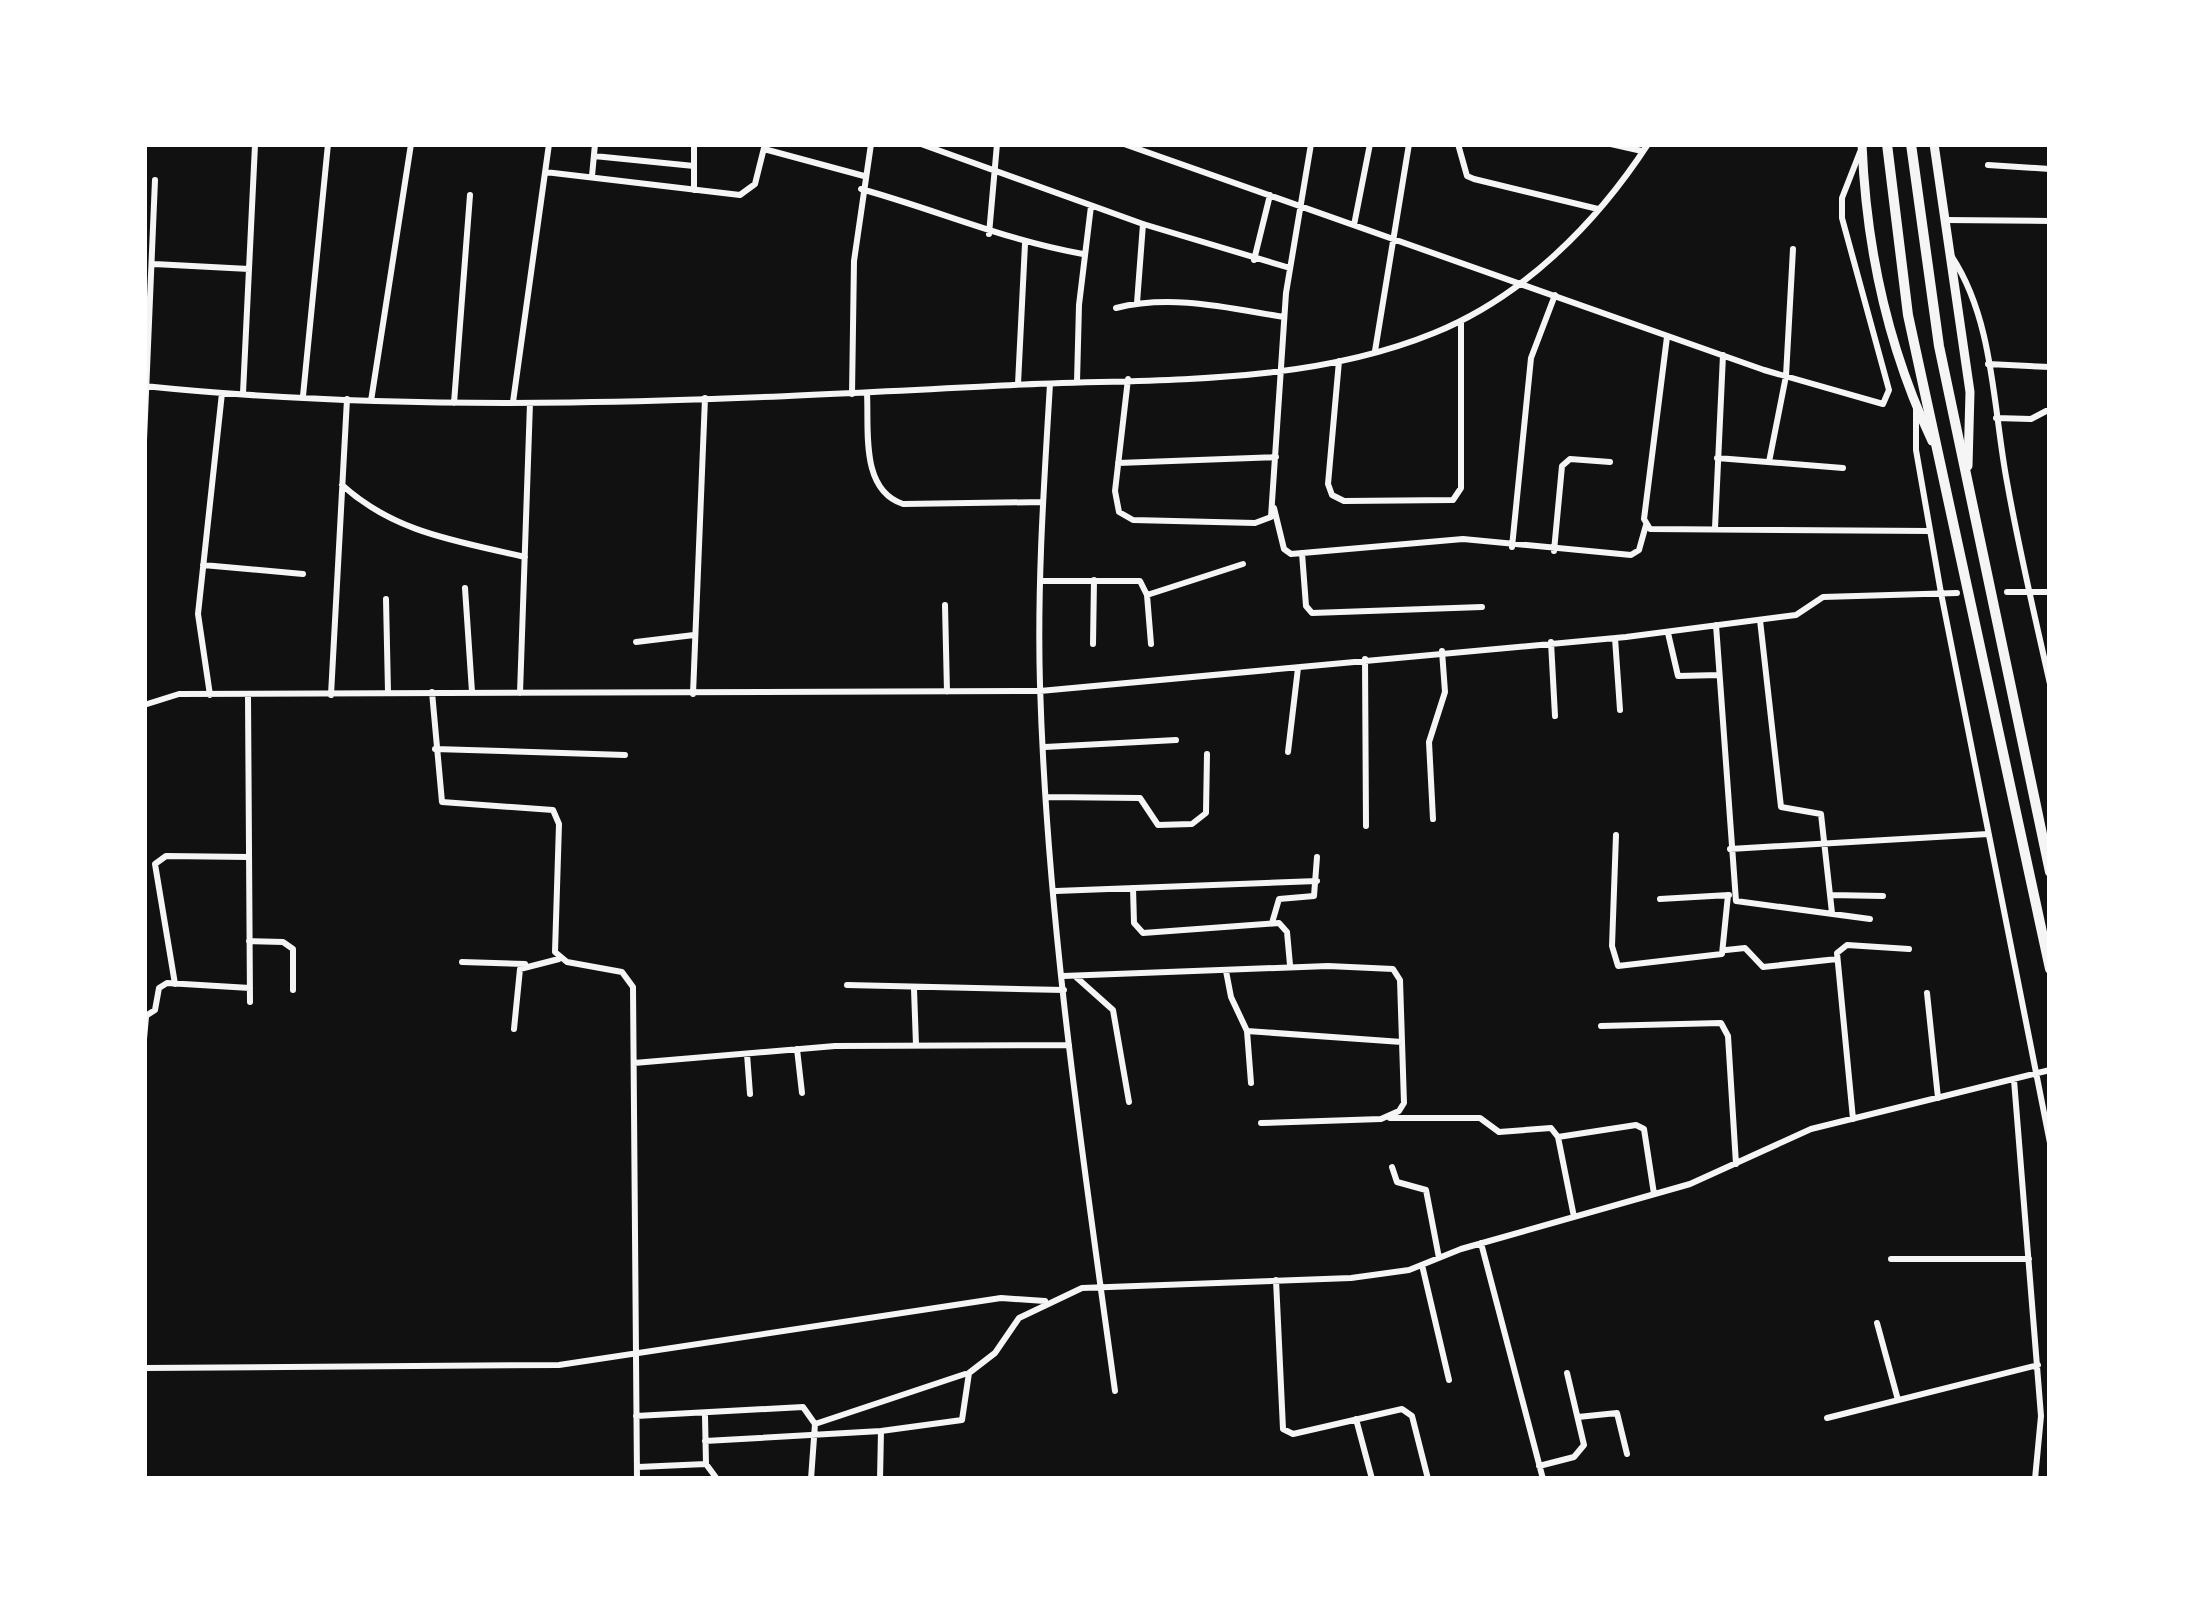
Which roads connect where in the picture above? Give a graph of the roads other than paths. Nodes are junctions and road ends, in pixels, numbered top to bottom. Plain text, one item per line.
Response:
1 (328, 144) edge
2 (411, 144) edge
3 (549, 144) edge
4 (595, 144) edge
5 (694, 144) edge
6 (871, 144) edge
7 (921, 144) edge
8 (998, 144) edge
9 (1124, 144) edge
10 (1311, 144) edge
11 (1370, 144) edge
12 (1409, 144) edge
13 (1458, 144) edge
14 (1611, 144) edge
15 (1887, 144) edge
16 (1911, 144) edge
17 (1934, 144) edge
18 (255, 145) edge
19 (1862, 146) edge
20 (764, 147) edge
21 (1645, 148) edge
22 (594, 155) junction
23 (1988, 165) dead end
24 (694, 166) junction
25 (2050, 169) edge
26 (545, 172) junction
27 (994, 172) junction
28 (863, 176) junction
29 (592, 178) junction
30 (155, 180) dead end
31 (861, 189) junction
32 (694, 190) junction
33 (470, 194) dead end
34 (1270, 195) junction
35 (1090, 206) junction
36 (1301, 206) junction
37 (1598, 209) junction
38 (1941, 220) junction
39 (2050, 221) edge
40 (1142, 224) junction
41 (1354, 225) junction
42 (989, 234) junction
43 (1391, 240) junction
44 (1025, 244) junction
45 (1946, 247) junction
46 (1793, 249) dead end
47 (1083, 254) junction
48 (1254, 260) junction
49 (154, 264) junction
50 (1290, 268) junction
51 (249, 269) junction
52 (1522, 283) junction
53 (1555, 295) junction
54 (1137, 303) junction
55 (1116, 308) dead end
56 (1284, 317) junction
57 (1461, 320) junction
58 (1667, 337) junction
59 (1375, 351) junction
60 (1723, 355) junction
61 (1339, 361) junction
62 (1988, 364) junction
63 (2050, 367) edge
64 (1280, 370) junction
65 (1786, 376) junction
66 (1128, 380) junction
67 (1077, 382) junction
68 (1050, 384) junction
69 (1018, 385) junction
70 (147, 386) edge
71 (222, 393) junction
72 (243, 393) junction
73 (867, 393) junction
74 (852, 394) junction
75 (303, 396) junction
76 (705, 398) junction
77 (347, 399) junction
78 (2050, 399) edge
79 (371, 401) junction
80 (454, 403) junction
81 (530, 403) junction
82 (513, 404) junction
83 (1916, 407) junction
84 (1996, 418) junction
85 (144, 440) edge
86 (1937, 452) junction
87 (1276, 457) junction
88 (1717, 458) junction
89 (1610, 462) dead end
90 (1118, 463) junction
91 (1769, 463) junction
92 (1843, 468) dead end
93 (342, 485) junction
94 (1966, 493) junction
95 (1042, 502) junction
96 (1273, 506) junction
97 (1646, 525) junction
98 (1715, 528) junction
99 (1931, 531) junction
100 (1512, 547) junction
101 (1554, 551) junction
102 (1302, 553) junction
103 (525, 557) junction
104 (203, 565) junction
105 (1243, 565) dead end
106 (303, 574) dead end
107 (1094, 580) junction
108 (1042, 581) junction
109 (465, 588) dead end
110 (1957, 592) dead end
111 (2007, 592) dead end
112 (2030, 592) junction
113 (2050, 592) edge
114 (1941, 593) junction
115 (1147, 595) junction
116 (386, 599) dead end
117 (945, 605) dead end
118 (1483, 608) dead end
119 (1760, 620) junction
120 (1716, 625) junction
121 (1668, 632) junction
122 (694, 635) junction
123 (1615, 638) junction
124 (1551, 641) junction
125 (636, 642) dead end
126 (1093, 644) dead end
127 (1151, 644) dead end
128 (1442, 652) junction
129 (1365, 659) junction
130 (1298, 668) junction
131 (1719, 675) junction
132 (2050, 684) edge
133 (1040, 691) junction
134 (388, 692) junction
135 (432, 692) junction
136 (472, 692) junction
137 (946, 692) junction
138 (520, 693) junction
139 (693, 694) junction
140 (210, 695) junction
141 (331, 695) junction
142 (248, 697) junction
143 (144, 705) edge
144 (1620, 710) dead end
145 (1555, 716) dead end
146 (1175, 740) dead end
147 (1045, 747) junction
148 (435, 749) junction
149 (1288, 752) dead end
150 (1207, 754) dead end
151 (625, 755) dead end
152 (1048, 797) junction
153 (1433, 819) dead end
154 (1366, 826) dead end
155 (1988, 834) junction
156 (1616, 835) dead end
157 (1826, 842) junction
158 (1730, 849) junction
159 (249, 857) junction
160 (1317, 857) dead end
161 (2050, 872) edge
162 (1317, 881) junction
163 (1133, 888) junction
164 (1056, 891) junction
165 (1731, 895) junction
166 (1831, 895) junction
167 (1883, 896) dead end
168 (1660, 899) dead end
169 (1832, 914) junction
170 (1870, 919) dead end
171 (1272, 922) junction
172 (250, 941) junction
173 (1909, 949) dead end
174 (1726, 950) junction
175 (1837, 958) junction
176 (559, 959) junction
177 (462, 962) dead end
178 (528, 964) junction
179 (1290, 967) junction
180 (1226, 969) junction
181 (2050, 969) edge
182 (1073, 975) junction
183 (1063, 976) junction
184 (175, 984) junction
185 (847, 986) dead end
186 (914, 987) junction
187 (250, 988) junction
188 (1064, 990) junction
189 (293, 991) dead end
190 (1927, 993) dead end
191 (250, 1002) dead end
192 (145, 1017) edge
193 (1601, 1026) dead end
194 (514, 1029) dead end
195 (1247, 1031) junction
196 (144, 1039) edge
197 (1402, 1042) junction
198 (916, 1045) junction
199 (1069, 1045) junction
200 (797, 1049) junction
201 (747, 1054) junction
202 (634, 1063) junction
203 (2050, 1070) edge
204 (2035, 1075) junction
205 (2014, 1080) junction
206 (1251, 1083) dead end
207 (802, 1093) dead end
208 (750, 1094) dead end
209 (1938, 1098) junction
210 (1129, 1102) dead end
211 (1390, 1118) junction
212 (1853, 1119) junction
213 (1261, 1123) dead end
214 (1558, 1137) junction
215 (2050, 1143) edge
216 (1736, 1164) junction
217 (1392, 1167) dead end
218 (1654, 1194) junction
219 (1574, 1217) junction
220 (1480, 1243) junction
221 (1439, 1258) junction
222 (1891, 1259) dead end
223 (2030, 1259) junction
224 (1422, 1265) junction
225 (1276, 1280) junction
226 (1100, 1284) junction
227 (1049, 1301) junction
228 (1877, 1323) dead end
229 (632, 1356) junction
230 (2038, 1365) junction
231 (144, 1368) edge
232 (969, 1373) junction
233 (1567, 1373) dead end
234 (1449, 1379) dead end
235 (1115, 1391) dead end
236 (1898, 1400) junction
237 (705, 1415) junction
238 (636, 1416) junction
239 (1578, 1417) junction
240 (1827, 1418) dead end
241 (1356, 1419) junction
242 (815, 1424) junction
243 (881, 1432) junction
244 (814, 1437) junction
245 (706, 1441) junction
246 (1627, 1454) dead end
247 (706, 1464) junction
248 (1539, 1466) junction
249 (638, 1467) junction
250 (637, 1479) edge
251 (717, 1479) edge
252 (811, 1479) edge
253 (880, 1479) edge
254 (1372, 1479) edge
255 (1428, 1479) edge
256 (1543, 1479) edge
257 (2035, 1479) edge

1 - 75 street
2 - 79 street
3 - 26 street
4 - 22 street
5 - 24 street
6 - 28 street
7 - 27 street
8 - 27 street
9 - 34 street
10 - 36 street
11 - 41 street
12 - 43 street
13 - 37 street
14 - 21 street
15 - 86 highway
16 - 94 highway
17 - 38 main road
18 - 51 street
19 - 65 street
19 - 83 main road
20 - 28 street
20 - 32 street
21 - 37 street
22 - 24 street
22 - 29 street
23 - 25 street
24 - 32 street
26 - 29 street
26 - 82 street
27 - 35 street
27 - 42 street
28 - 31 street
29 - 32 street
30 - 49 street
31 - 42 street
31 - 74 street
33 - 80 street
34 - 36 street
34 - 48 street
35 - 40 street
35 - 47 street
36 - 41 street
36 - 50 street
37 - 52 street
38 - 39 street
38 - 45 main road
40 - 48 street
40 - 54 street
41 - 43 street
42 - 44 street
43 - 52 street
43 - 59 street
44 - 47 street
44 - 69 street
45 - 62 street
45 - 94 main road
46 - 65 street
47 - 67 street
48 - 50 street
49 - 51 street
49 - 70 street
50 - 56 street
51 - 72 street
52 - 53 street
52 - 57 street
53 - 58 street
53 - 100 street
54 - 55 street
54 - 56 street
56 - 64 street
57 - 59 street
57 - 61 street
58 - 60 street
58 - 97 street
59 - 61 street
60 - 65 street
60 - 88 street
61 - 64 street
62 - 63 street
62 - 84 street
64 - 66 street
64 - 87 street
65 - 91 street
66 - 67 street
66 - 90 street
67 - 68 street
68 - 69 street
68 - 95 street
69 - 73 street
70 - 71 street
70 - 85 street
71 - 72 street
71 - 104 street
72 - 75 street
73 - 74 street
73 - 95 street
74 - 76 street
75 - 77 street
76 - 81 street
76 - 122 street
77 - 79 street
77 - 93 street
78 - 84 street
79 - 80 street
80 - 82 street
81 - 82 street
81 - 103 street
83 - 86 main road
83 - 99 street
84 - 112 street
86 - 181 highway
87 - 90 street
87 - 96 street
88 - 91 street
88 - 98 street
89 - 101 street
90 - 96 street
91 - 92 street
93 - 103 street
93 - 141 street
94 - 161 highway
95 - 108 street
96 - 102 street
97 - 98 street
97 - 101 street
98 - 99 street
99 - 114 street
100 - 101 street
100 - 102 street
102 - 118 street
103 - 138 street
104 - 106 street
104 - 140 street
105 - 115 street
107 - 108 street
107 - 115 street
107 - 126 street
108 - 133 street
109 - 136 street
110 - 114 street
111 - 112 street
112 - 113 street
112 - 132 street
114 - 119 street
114 - 155 street
115 - 127 street
116 - 134 street
117 - 137 street
119 - 120 street
119 - 157 street
120 - 121 street
120 - 131 street
121 - 123 street
121 - 131 street
122 - 125 street
122 - 139 street
123 - 124 street
123 - 144 street
124 - 128 street
124 - 145 street
128 - 129 street
128 - 153 street
129 - 130 street
129 - 154 street
130 - 133 street
130 - 149 street
131 - 158 street
133 - 137 street
133 - 147 street
134 - 135 street
134 - 141 street
135 - 136 street
135 - 148 street
136 - 138 street
137 - 139 street
138 - 139 street
140 - 142 street
140 - 143 street
141 - 142 street
142 - 159 street
146 - 147 street
147 - 152 street
148 - 151 street
148 - 176 street
150 - 152 street
152 - 164 street
155 - 157 street
155 - 204 street
156 - 174 street
157 - 158 street
157 - 166 street
158 - 165 street
159 - 172 street
159 - 184 street
160 - 162 street
162 - 163 street
162 - 171 street
163 - 164 street
163 - 171 street
164 - 183 street
165 - 168 street
165 - 169 street
165 - 174 street
166 - 167 street
166 - 169 street
169 - 170 street
171 - 179 street
172 - 187 street
172 - 189 street
173 - 175 street
174 - 175 street
175 - 212 street
176 - 178 street
176 - 202 street
177 - 178 street
178 - 194 street
179 - 180 street
179 - 197 street
180 - 182 street
180 - 195 street
182 - 183 street
182 - 210 street
183 - 188 street
184 - 187 street
184 - 192 street
185 - 186 street
186 - 188 street
186 - 198 street
187 - 191 street
188 - 199 street
190 - 209 street
192 - 196 street
193 - 216 street
195 - 197 street
195 - 206 street
197 - 211 street
198 - 199 street
198 - 200 street
199 - 226 street
200 - 201 street
200 - 207 street
201 - 202 street
201 - 208 street
202 - 229 street
203 - 204 street
204 - 205 street
204 - 215 street
205 - 209 street
205 - 223 street
209 - 212 street
211 - 213 street
211 - 214 street
212 - 216 street
214 - 218 street
214 - 219 street
216 - 218 street
217 - 221 street
218 - 219 street
219 - 220 street
220 - 221 street
220 - 248 street
221 - 224 street
222 - 223 street
223 - 230 street
224 - 225 street
224 - 234 street
225 - 226 street
225 - 241 street
226 - 227 street
226 - 235 street
227 - 229 street
227 - 232 street
228 - 236 street
229 - 231 street
229 - 238 street
230 - 236 street
230 - 257 street
232 - 242 street
232 - 243 street
233 - 239 street
236 - 240 street
237 - 238 street
237 - 242 street
237 - 245 street
238 - 249 street
239 - 246 street
239 - 248 street
241 - 254 street
241 - 255 street
242 - 244 street
243 - 244 street
243 - 253 street
244 - 245 street
244 - 252 street
245 - 247 street
247 - 249 street
247 - 251 street
248 - 256 street
249 - 250 street

